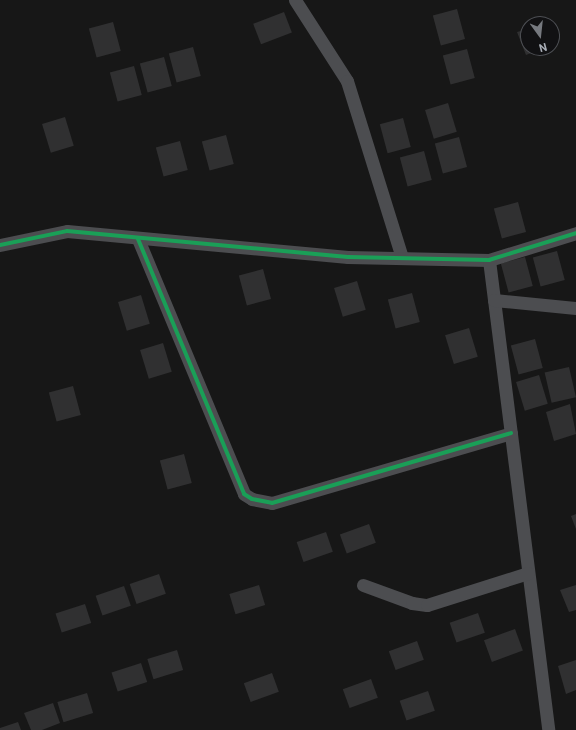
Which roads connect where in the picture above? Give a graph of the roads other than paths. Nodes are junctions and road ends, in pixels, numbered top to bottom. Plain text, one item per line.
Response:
1 (295, 0) edge
2 (576, 233) edge
3 (138, 239) junction
4 (0, 245) edge
5 (402, 258) junction
6 (489, 260) junction
7 (494, 300) junction
8 (576, 308) edge
9 (511, 433) junction
10 (528, 573) junction
11 (363, 585) dead end
12 (548, 730) edge

1 - 5 street
2 - 6 street
3 - 4 street
3 - 5 street
3 - 9 street
5 - 6 street
6 - 7 street
7 - 8 street
7 - 9 street
9 - 10 street
10 - 11 street
10 - 12 street

